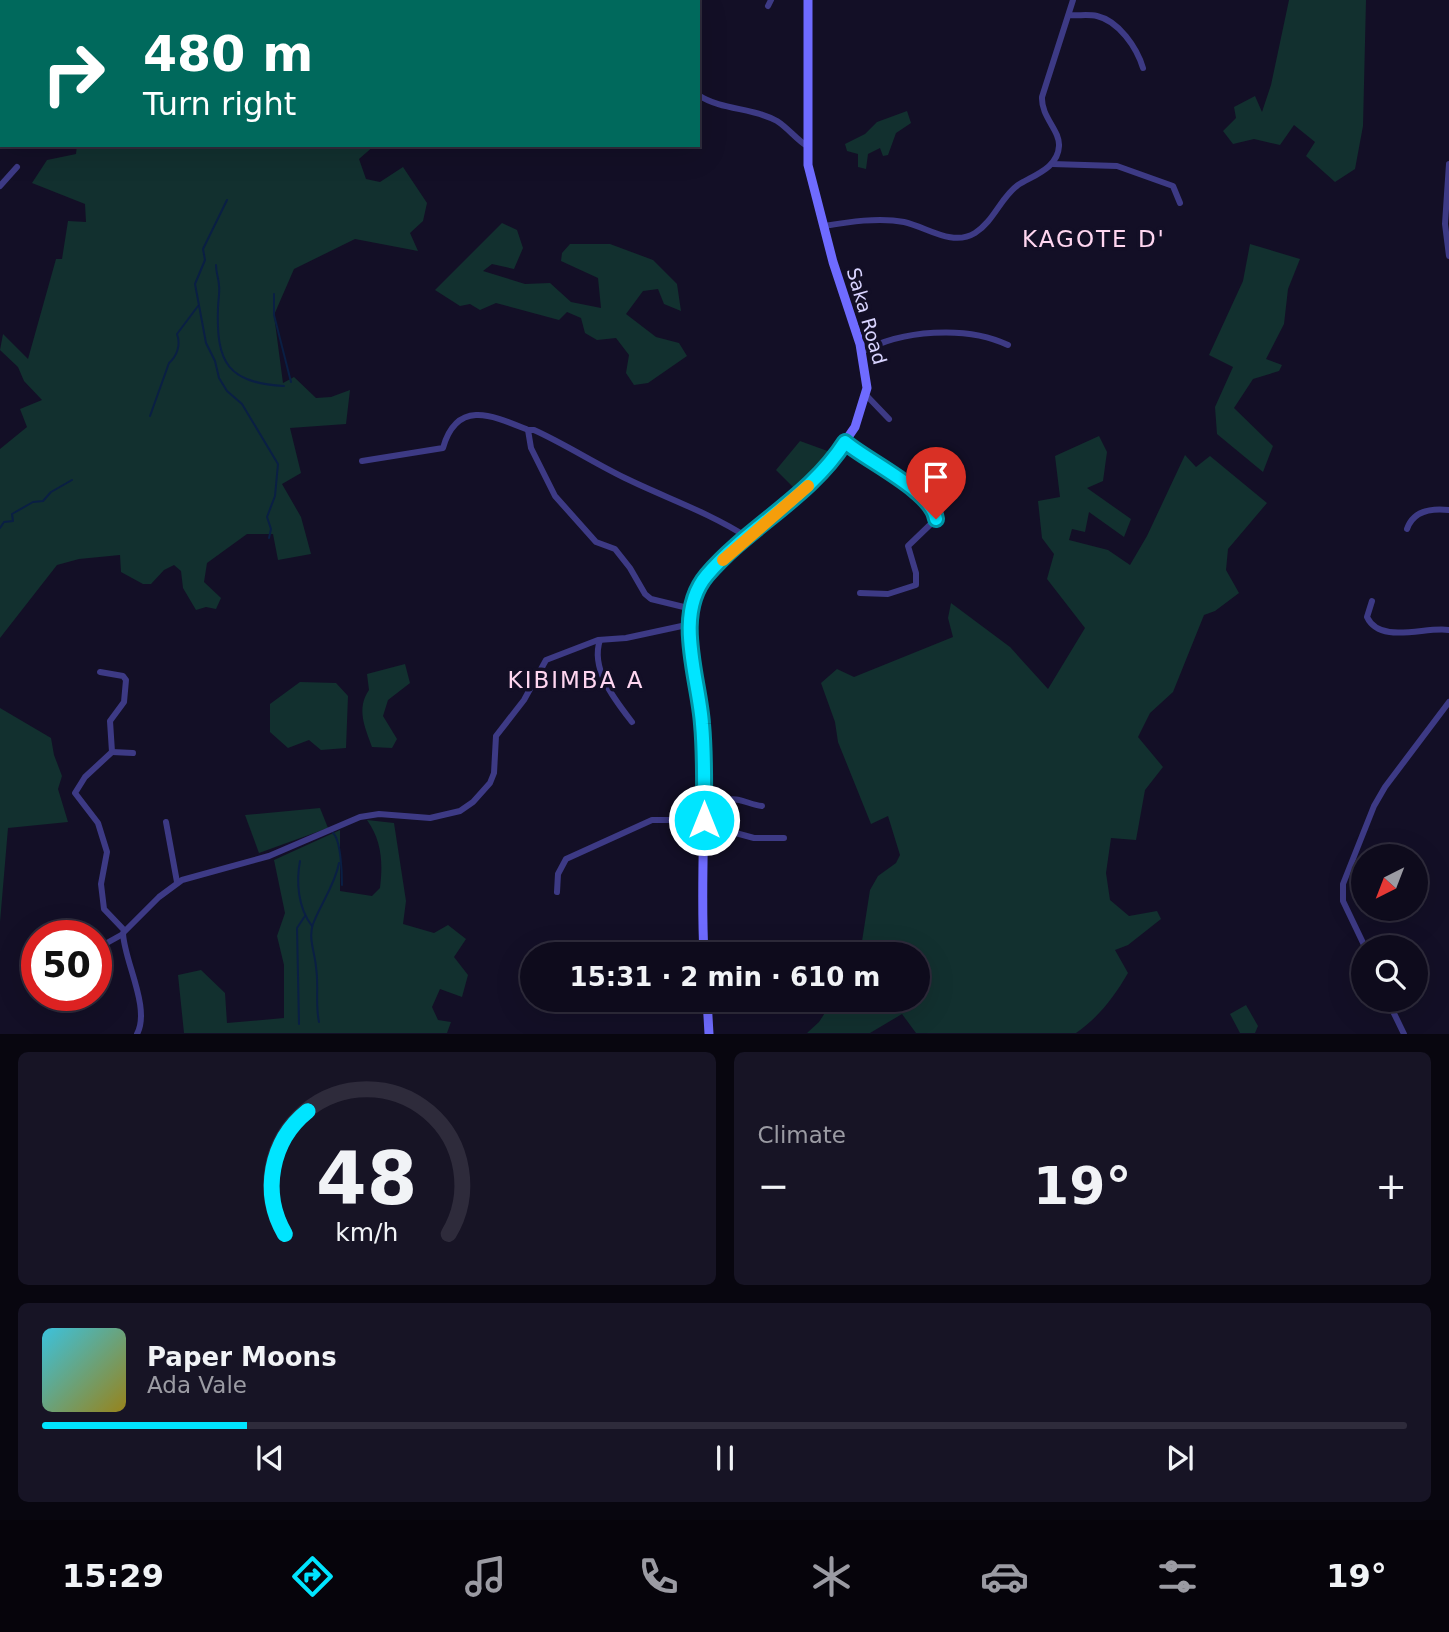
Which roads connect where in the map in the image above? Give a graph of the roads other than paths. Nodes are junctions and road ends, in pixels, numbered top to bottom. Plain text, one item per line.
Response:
1 (808, 0) edge
2 (1073, 0) edge
3 (1069, 15) junction
4 (1143, 68) dead end
5 (700, 96) edge
6 (807, 146) junction
7 (1052, 164) junction
8 (1449, 164) edge
9 (17, 167) dead end
10 (0, 186) edge
11 (1180, 202) dead end
12 (824, 226) junction
13 (1449, 256) edge
14 (1008, 345) dead end
15 (862, 352) junction
16 (865, 394) junction
17 (889, 419) dead end
18 (528, 430) junction
19 (845, 442) junction
20 (362, 461) dead end
21 (1449, 510) edge
22 (1407, 529) dead end
23 (747, 537) junction
24 (860, 593) dead end
25 (1371, 601) dead end
26 (692, 609) junction
27 (691, 624) junction
28 (1449, 630) edge
29 (600, 640) junction
30 (100, 672) dead end
31 (1449, 702) edge
32 (632, 722) dead end
33 (112, 752) junction
34 (132, 753) dead end
35 (704, 797) junction
36 (762, 806) dead end
37 (704, 820) junction
38 (166, 822) dead end
39 (784, 838) dead end
40 (177, 882) junction
41 (558, 892) dead end
42 (123, 932) junction
43 (1359, 935) edge
44 (112, 939) edge
45 (703, 942) edge
46 (708, 1012) edge
47 (1393, 1012) edge
48 (137, 1034) edge
49 (709, 1034) edge
50 (1404, 1034) edge

1 - 6 main road, Saka Road
2 - 3 street
3 - 4 street
3 - 7 street
5 - 6 street
6 - 12 main road, Saka Road
7 - 11 street
7 - 12 street
8 - 13 street
9 - 10 street
12 - 15 main road, Saka Road
14 - 15 street
15 - 16 main road, Saka Road
16 - 17 street
16 - 19 main road, Saka Road
18 - 20 street
18 - 23 street
18 - 26 street
19 - 23 main road, Saka Road
19 - 24 street
21 - 22 street
23 - 26 main road, Saka Road
25 - 28 street
26 - 27 main road, Saka Road
27 - 29 street
27 - 35 main road, Saka Road
29 - 32 street
29 - 40 street
30 - 33 street
31 - 43 street
33 - 34 street
33 - 42 street
35 - 36 street
35 - 37 main road, Saka Road
37 - 39 street
37 - 41 street
37 - 45 main road, Saka Road
38 - 40 street
40 - 42 street
42 - 44 street
42 - 48 street
46 - 49 main road
47 - 50 street

